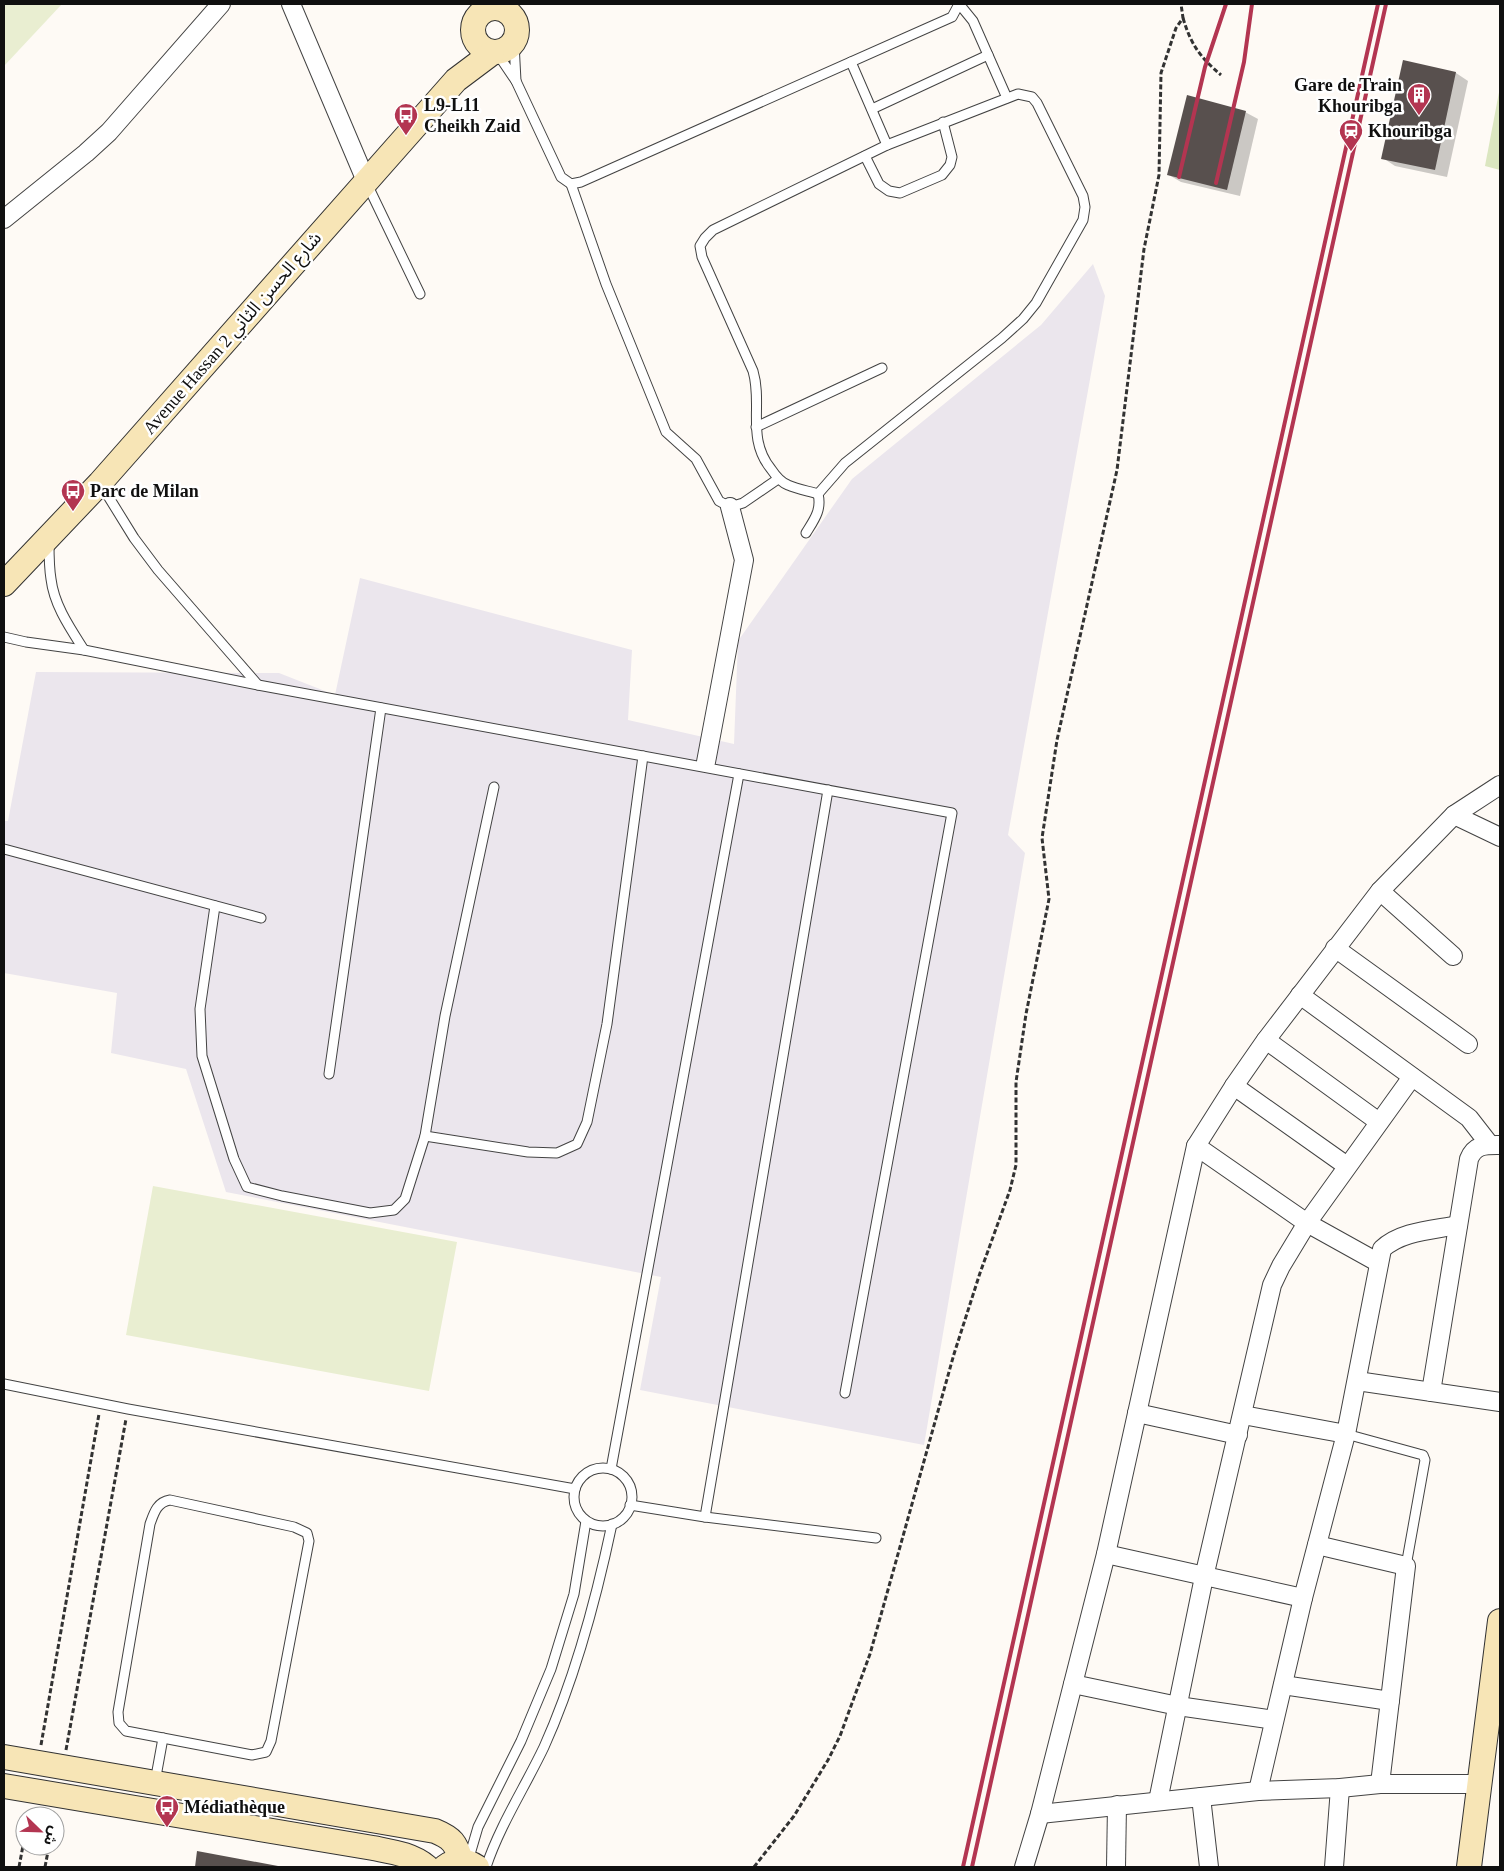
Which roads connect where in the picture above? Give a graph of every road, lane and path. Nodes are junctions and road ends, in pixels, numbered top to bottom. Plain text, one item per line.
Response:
1 (222, 4) edge
2 (291, 4) edge
3 (960, 4) edge
4 (1181, 4) edge
5 (502, 8) edge
6 (1183, 18) junction
7 (494, 47) junction
8 (988, 55) junction
9 (851, 62) junction
10 (1221, 75) dead end
11 (516, 81) junction
12 (1007, 98) junction
13 (872, 109) junction
14 (943, 122) junction
15 (888, 145) junction
16 (865, 156) junction
17 (366, 181) junction
18 (571, 184) junction
19 (4, 219) edge
20 (420, 294) dead end
21 (882, 368) dead end
22 (756, 427) junction
23 (778, 479) junction
24 (100, 483) junction
25 (818, 494) junction
26 (730, 507) junction
27 (806, 533) dead end
28 (48, 539) junction
29 (4, 584) edge
30 (4, 637) edge
31 (84, 650) junction
32 (258, 685) junction
33 (381, 708) junction
34 (643, 756) junction
35 (706, 762) dead end
36 (739, 774) junction
37 (1500, 785) edge
38 (494, 787) dead end
39 (828, 790) junction
40 (1454, 815) junction
41 (1500, 837) edge
42 (4, 850) edge
43 (1380, 891) junction
44 (215, 906) junction
45 (260, 918) dead end
46 (1335, 948) junction
47 (1453, 956) dead end
48 (1300, 995) junction
49 (1266, 1040) junction
50 (1468, 1044) dead end
51 (328, 1074) dead end
52 (1412, 1076) junction
53 (1234, 1086) junction
54 (1379, 1122) junction
55 (425, 1136) junction
56 (1495, 1145) edge
57 (1196, 1146) junction
58 (1348, 1166) junction
59 (1307, 1222) junction
60 (1458, 1225) junction
61 (1379, 1263) junction
62 (1357, 1381) junction
63 (4, 1384) edge
64 (1431, 1392) junction
65 (845, 1393) dead end
66 (1500, 1402) edge
67 (101, 1403) junction
68 (128, 1409) junction
69 (1137, 1413) junction
70 (1243, 1415) junction
71 (1346, 1434) junction
72 (1238, 1435) junction
73 (611, 1469) junction
74 (575, 1489) junction
75 (630, 1505) junction
76 (705, 1517) junction
77 (586, 1521) junction
78 (612, 1524) junction
79 (876, 1538) dead end
80 (1318, 1545) junction
81 (1106, 1554) junction
82 (1406, 1566) junction
83 (1204, 1577) junction
84 (1303, 1598) junction
85 (1500, 1620) edge
86 (1497, 1672) edge
87 (1073, 1684) junction
88 (1283, 1685) junction
89 (1390, 1701) junction
90 (1178, 1706) junction
91 (1274, 1720) junction
92 (163, 1738) junction
93 (4, 1757) edge
94 (38, 1762) junction
95 (63, 1766) junction
96 (155, 1782) junction
97 (1380, 1784) junction
98 (1479, 1784) junction
99 (4, 1786) edge
100 (1340, 1788) junction
101 (1258, 1791) junction
102 (1201, 1796) junction
103 (1158, 1801) junction
104 (1117, 1805) junction
105 (150, 1810) junction
106 (1040, 1814) junction
107 (379, 1821) junction
108 (374, 1848) junction
109 (467, 1865) edge
110 (427, 1867) edge
111 (754, 1867) edge
112 (1024, 1867) edge
113 (1116, 1867) edge
114 (1209, 1867) edge
115 (1334, 1867) edge
116 (1469, 1867) edge

1 - 19 street
2 - 17 street
3 - 8 lane
3 - 9 lane
4 - 6 path
5 - 7 main road
5 - 7 main road
6 - 10 path
6 - 111 path
7 - 11 lane
7 - 11 lane
7 - 17 main road, Avenue Hassan 2 شارع الحسن الثاني
8 - 12 lane
8 - 13 lane
9 - 13 lane
9 - 18 lane
11 - 18 lane
12 - 14 lane
12 - 25 lane
13 - 15 lane
14 - 15 lane
14 - 16 lane
15 - 16 lane
16 - 22 lane
17 - 20 lane
17 - 24 main road, Avenue Hassan 2 شارع الحسن الثاني
18 - 26 lane
21 - 22 lane
22 - 23 lane
23 - 25 lane
23 - 26 lane
24 - 28 main road, Avenue Hassan 2 شارع الحسن الثاني
24 - 32 lane
25 - 27 lane
26 - 35 street
28 - 29 main road, Avenue Hassan 2 شارع الحسن الثاني
28 - 31 lane
30 - 31 lane
31 - 32 lane
32 - 33 lane
33 - 34 lane
33 - 51 lane
34 - 36 lane
34 - 55 lane
36 - 39 lane
36 - 73 lane
37 - 40 street
38 - 55 lane
39 - 65 lane
39 - 76 lane
40 - 41 street
40 - 43 street
42 - 44 lane
43 - 46 street
43 - 47 street
44 - 45 lane
44 - 55 lane
46 - 48 street
46 - 50 street
48 - 49 street
48 - 52 street
49 - 53 street
49 - 54 street
52 - 54 street
52 - 56 street
53 - 57 street
53 - 58 street
54 - 58 street
56 - 60 street
57 - 59 street
57 - 69 street
58 - 59 street
59 - 61 street
59 - 70 street
60 - 61 street
60 - 64 street
61 - 62 street
62 - 64 street
62 - 71 street
63 - 67 lane
64 - 66 street
67 - 68 lane
67 - 94 path
68 - 74 lane
68 - 95 path
69 - 72 street
69 - 81 street
70 - 71 street
70 - 72 street
71 - 80 street
71 - 82 lane
72 - 83 street
73 - 74 lane
73 - 75 lane
74 - 77 lane
75 - 76 lane
75 - 78 lane
76 - 79 lane
77 - 78 lane
77 - 109 lane
78 - 109 lane
80 - 82 street
80 - 84 street
81 - 83 street
81 - 87 street
82 - 89 street
83 - 84 street
83 - 90 street
84 - 88 street
85 - 86 main road
86 - 98 main road
87 - 90 street
87 - 106 street
88 - 89 street
88 - 91 street
89 - 97 street
90 - 91 street
90 - 103 street
91 - 101 street
92 - 92 lane
92 - 96 lane
93 - 94 main road
94 - 95 main road
95 - 96 main road
96 - 105 main road
96 - 107 main road
97 - 98 street
97 - 100 street
98 - 116 main road
99 - 105 main road
100 - 101 street
100 - 115 street
101 - 102 street
102 - 103 street
102 - 114 street
103 - 104 street
104 - 106 street
104 - 113 street
105 - 108 main road
106 - 112 street
107 - 108 main road
107 - 109 main road
108 - 110 main road

